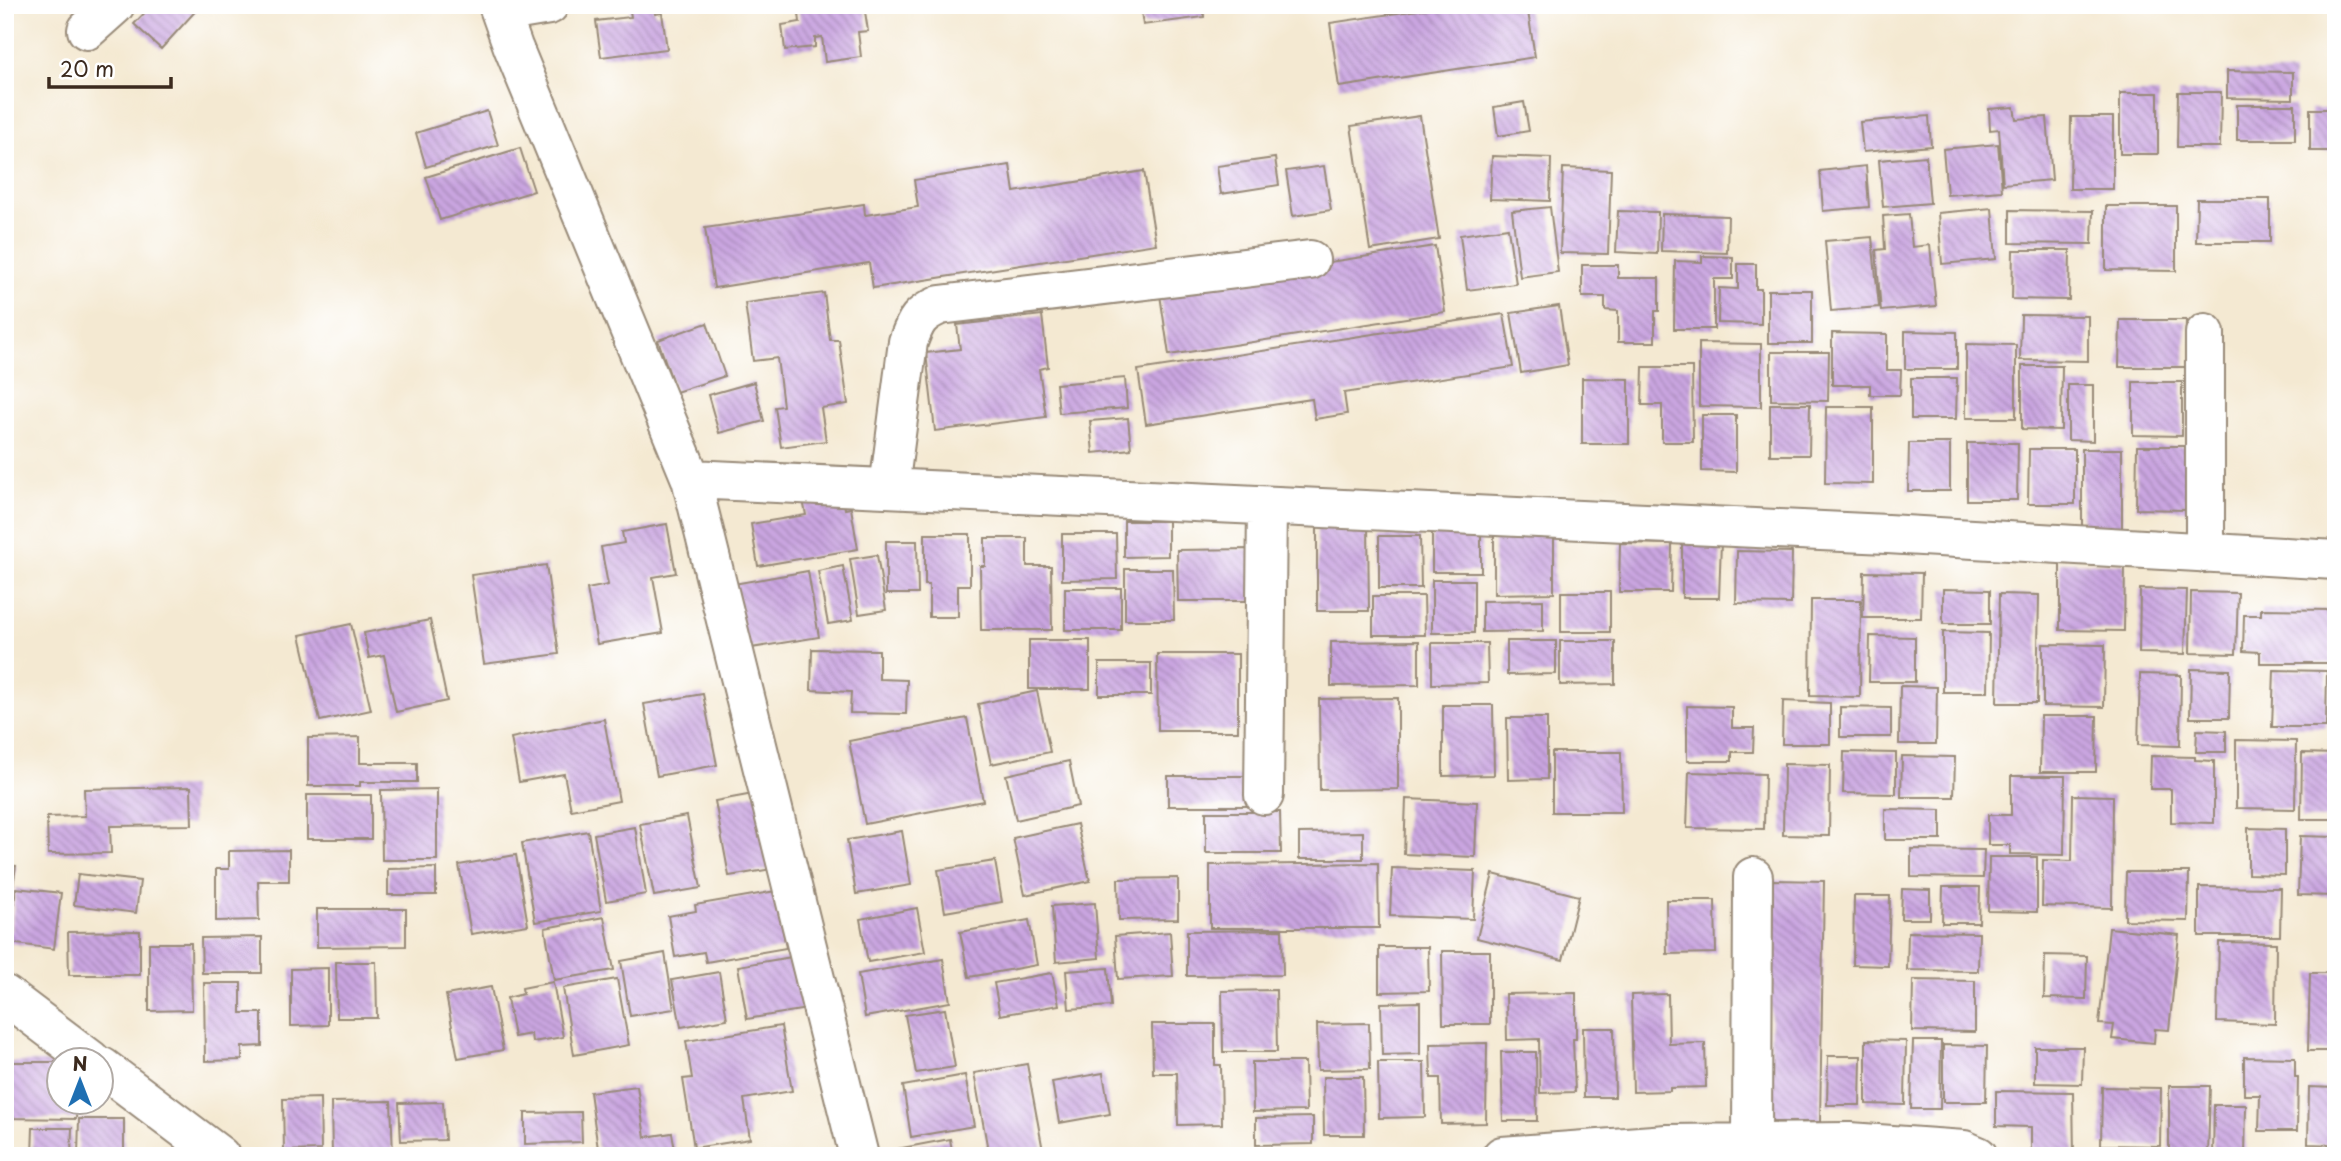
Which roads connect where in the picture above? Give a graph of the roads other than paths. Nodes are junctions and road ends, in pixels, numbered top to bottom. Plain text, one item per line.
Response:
1 (549, 5) edge
2 (499, 9) edge
3 (1310, 260) dead end
4 (2205, 333) dead end
5 (691, 479) junction
6 (889, 488) junction
7 (1267, 506) junction
8 (2205, 553) junction
9 (2336, 561) edge
10 (1264, 795) dead end
11 (1753, 877) dead end
12 (5, 995) edge
13 (74, 1046) edge
14 (116, 1078) edge
15 (1752, 1143) junction
16 (1556, 1153) edge
17 (220, 1156) edge
18 (859, 1156) edge
19 (1502, 1156) edge
20 (1978, 1156) edge

1 - 2 street
2 - 5 street
3 - 6 street
4 - 8 street
5 - 6 street
5 - 18 street
6 - 7 street
7 - 8 street
7 - 10 street
8 - 9 street
11 - 15 street
12 - 13 street
14 - 17 street
15 - 16 street
15 - 20 street
16 - 19 street

